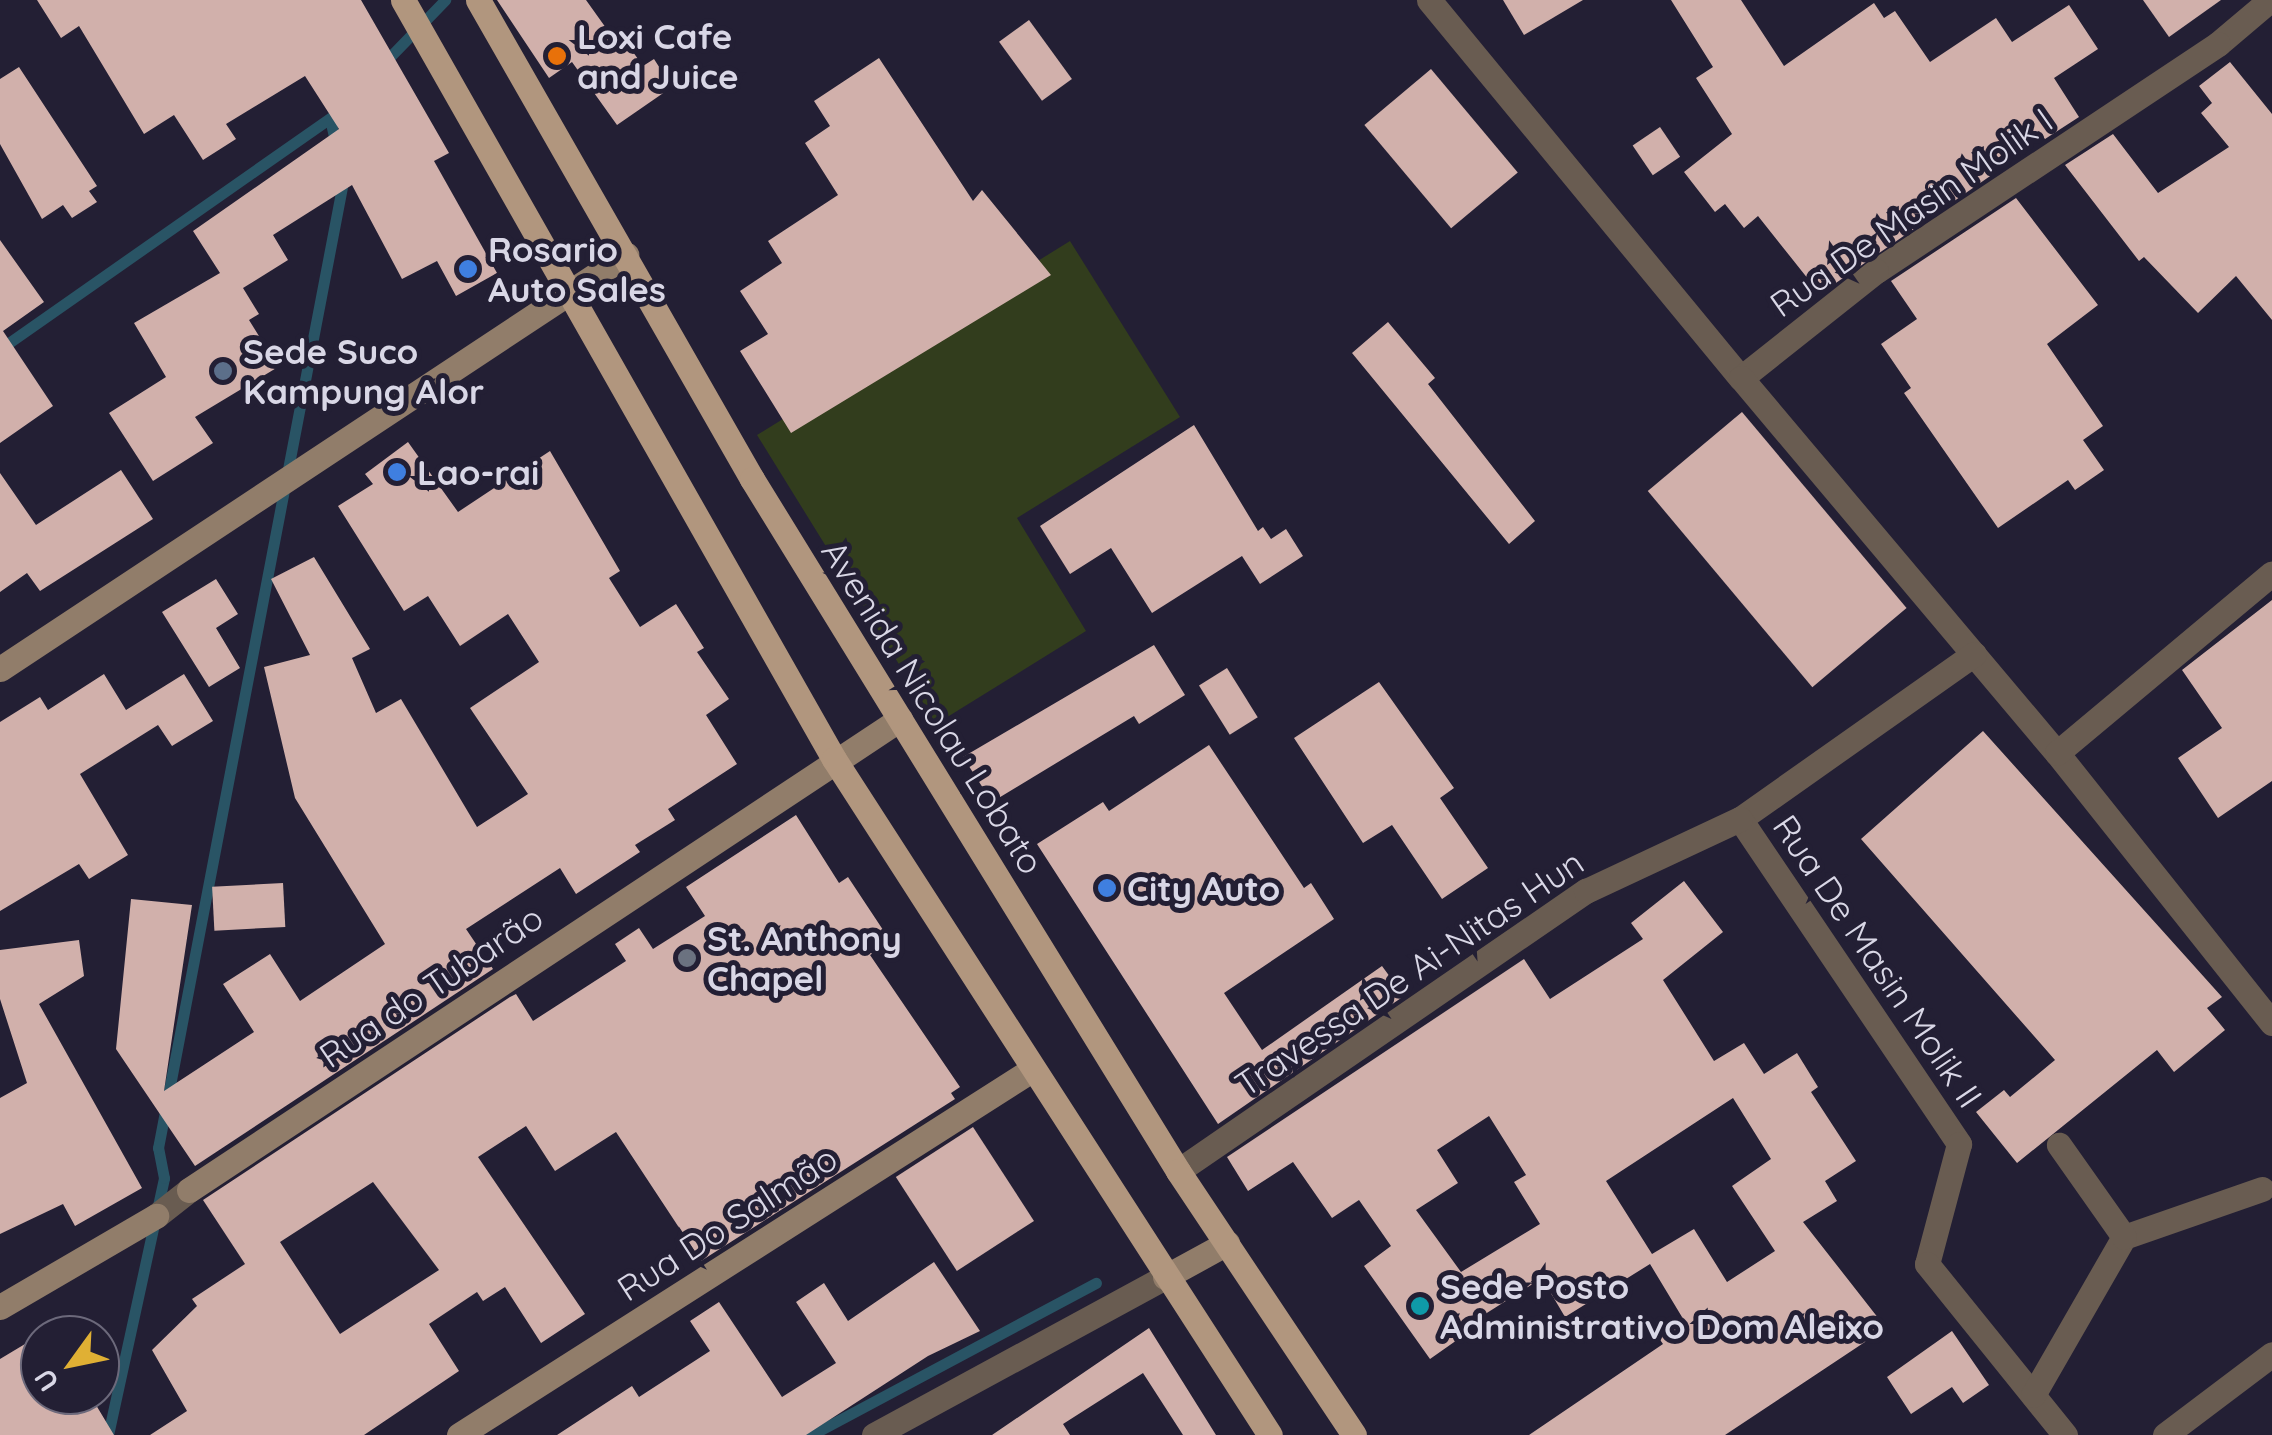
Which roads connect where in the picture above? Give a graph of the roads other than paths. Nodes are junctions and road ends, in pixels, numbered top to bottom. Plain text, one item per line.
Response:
1 (403, 0) edge
2 (478, 0) edge
3 (1429, 0) edge
4 (2270, 0) edge
5 (626, 256) junction
6 (566, 295) junction
7 (1741, 378) junction
8 (2272, 573) edge
9 (1974, 654) junction
10 (0, 668) edge
11 (900, 719) junction
12 (2057, 752) junction
13 (834, 760) junction
14 (1740, 819) junction
15 (2272, 1022) edge
16 (1033, 1070) junction
17 (2059, 1145) dead end
18 (1178, 1171) junction
19 (2262, 1189) dead end
20 (2124, 1238) junction
21 (1227, 1244) junction
22 (1164, 1277) junction
23 (0, 1307) edge
24 (2272, 1354) edge
25 (2033, 1395) junction
26 (459, 1435) edge
27 (874, 1435) edge
28 (1270, 1435) edge
29 (1354, 1435) edge
30 (2065, 1435) edge
31 (2165, 1435) edge

1 - 6 main road
2 - 5 main road, Avenida Nicolau Lobato
3 - 7 street
4 - 7 street, Rua De Masin Molik I
5 - 6 street
5 - 11 main road, Avenida Nicolau Lobato
6 - 10 street
6 - 13 main road
7 - 9 street
8 - 12 street
9 - 12 street
9 - 14 street, Rua De Masin Molik II
11 - 13 street, Rua do Tubarão
11 - 18 main road, Avenida Nicolau Lobato
12 - 15 street
13 - 16 main road
13 - 23 street, Rua do Tubarão
14 - 18 street, Travessa De Ai-Nitas Hun
14 - 25 street, Rua De Masin Molik II
16 - 22 main road
16 - 26 street, Rua Do Salmão
17 - 20 street
18 - 21 main road, Avenida Nicolau Lobato
19 - 20 street
20 - 25 street
21 - 22 street
21 - 29 main road, Avenida Nicolau Lobato
22 - 27 street
22 - 28 main road
24 - 31 street
25 - 30 street, Rua De Masin Molik II

